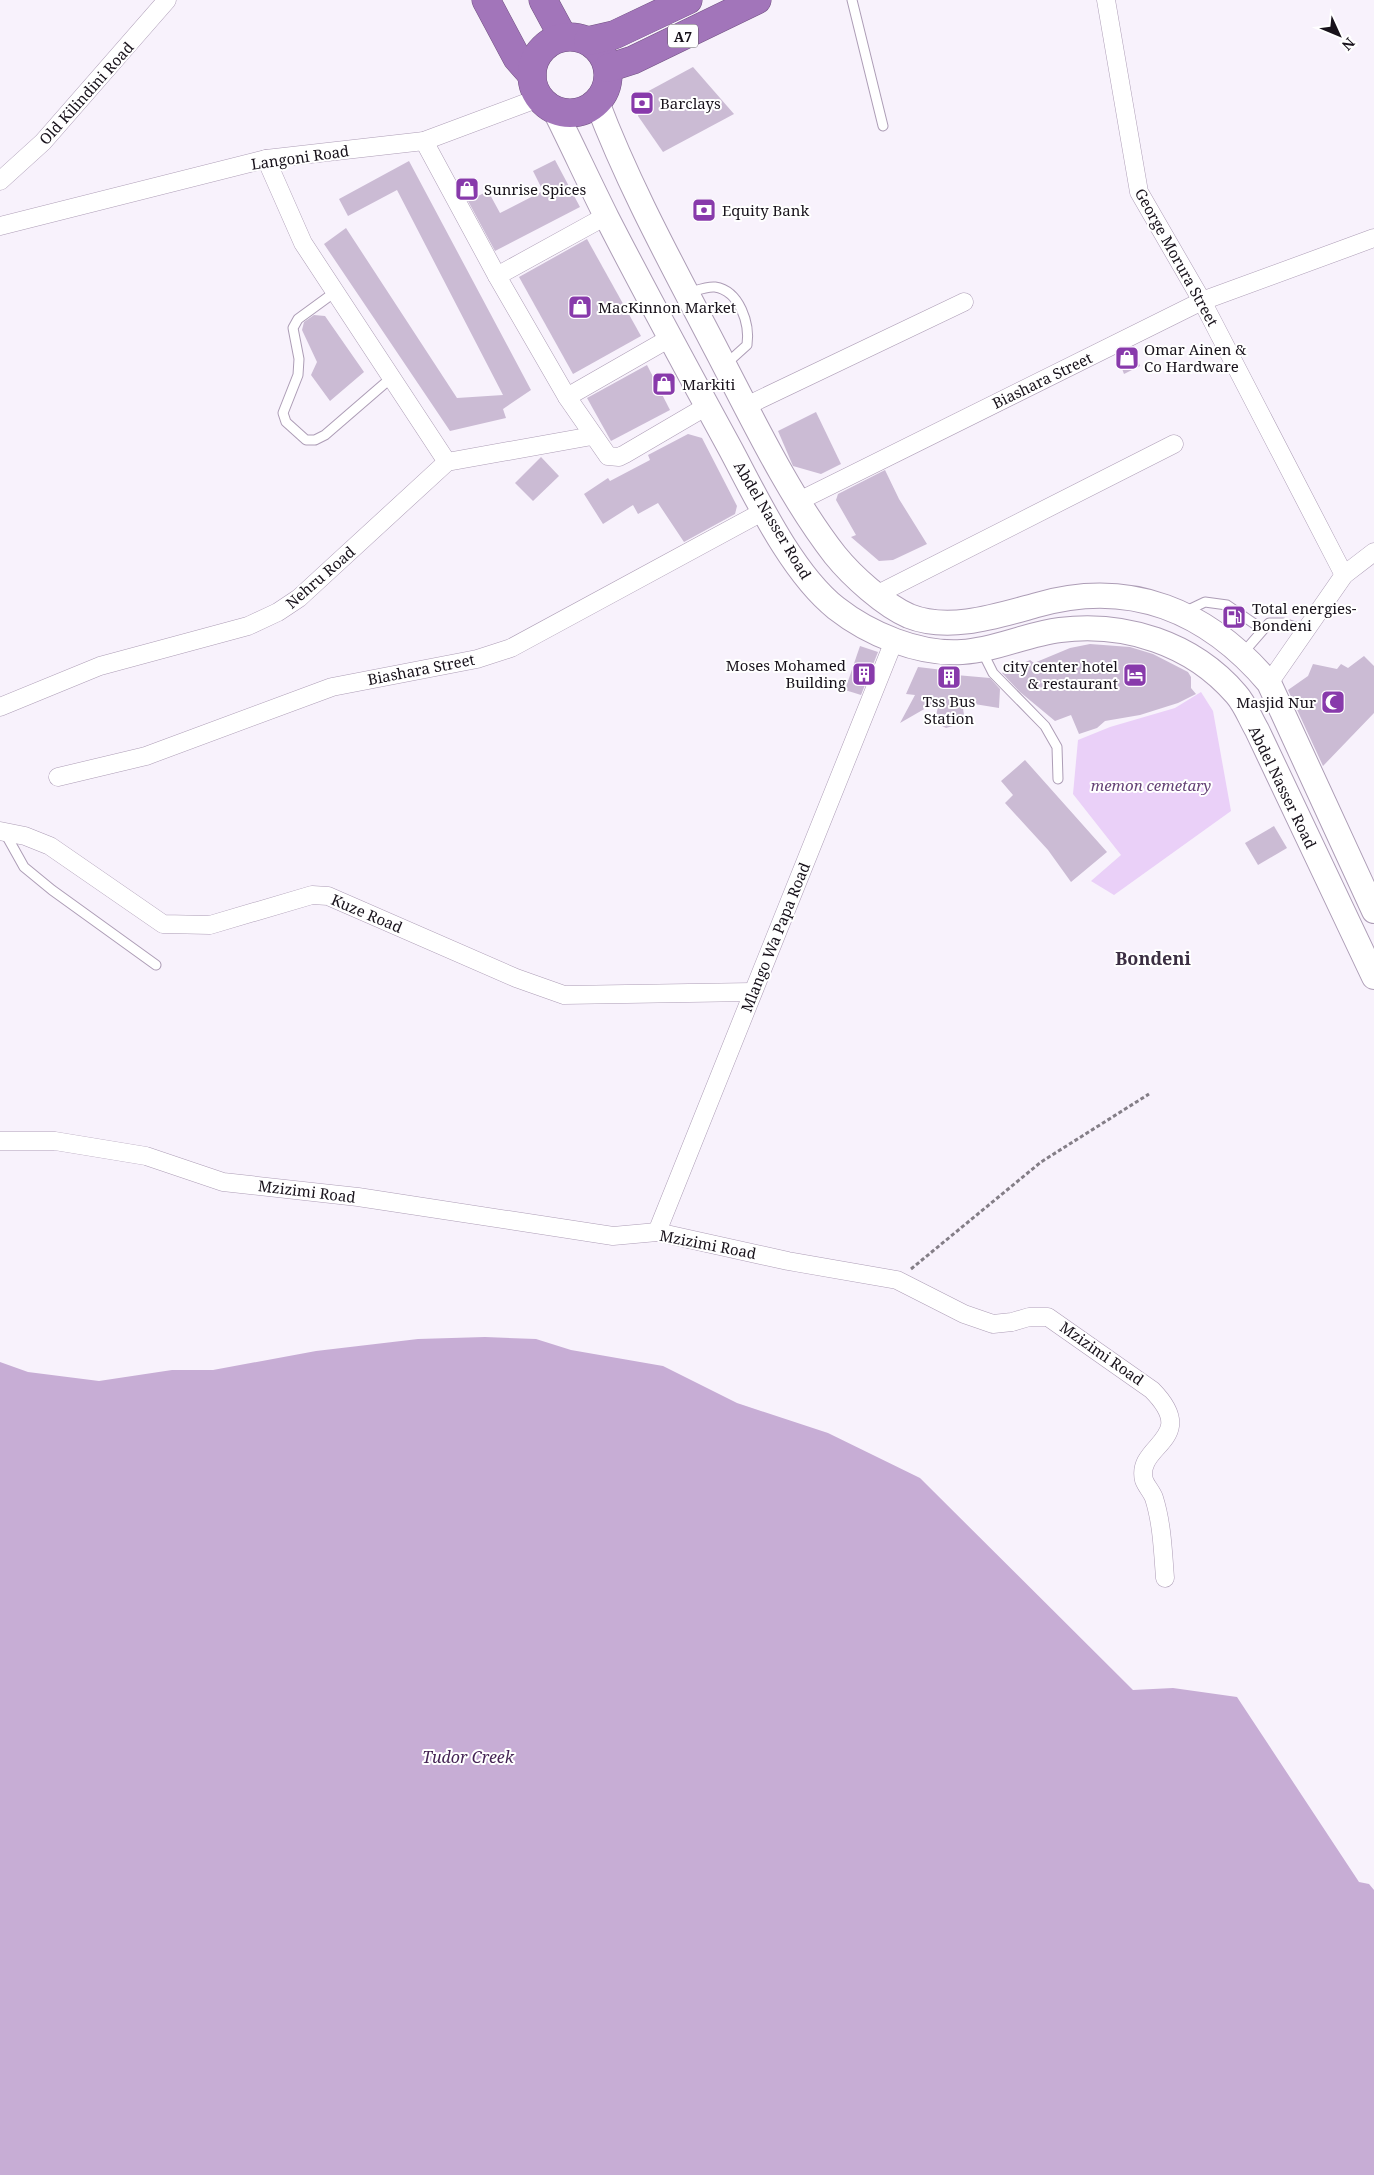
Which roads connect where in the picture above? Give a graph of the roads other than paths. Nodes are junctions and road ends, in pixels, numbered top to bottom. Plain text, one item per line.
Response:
1 (167, 0) edge
2 (486, 0) edge
3 (543, 0) edge
4 (688, 0) edge
5 (757, 0) edge
6 (852, 0) edge
7 (1106, 0) edge
8 (576, 39) junction
9 (608, 68) junction
10 (542, 94) junction
11 (597, 102) junction
12 (883, 126) dead end
13 (424, 141) junction
14 (266, 159) junction
15 (0, 181) edge
16 (606, 216) junction
17 (0, 226) edge
18 (1374, 238) edge
19 (497, 276) junction
20 (335, 292) junction
21 (687, 293) junction
22 (1202, 301) junction
23 (964, 302) dead end
24 (670, 338) junction
25 (725, 365) junction
26 (392, 378) junction
27 (567, 397) junction
28 (707, 406) junction
29 (746, 406) junction
30 (592, 436) junction
31 (1174, 444) dead end
32 (447, 462) junction
33 (799, 501) junction
34 (764, 511) junction
35 (1374, 552) edge
36 (1344, 575) junction
37 (876, 595) junction
38 (1181, 613) junction
39 (1262, 629) junction
40 (1305, 630) junction
41 (894, 641) junction
42 (980, 649) junction
43 (1242, 654) junction
44 (1269, 683) junction
45 (0, 707) edge
46 (58, 777) dead end
47 (1058, 779) dead end
48 (2, 832) edge
49 (1374, 911) edge
50 (156, 965) dead end
51 (1374, 977) edge
52 (752, 992) junction
53 (0, 1141) edge
54 (657, 1232) junction
55 (1165, 1578) dead end

1 - 15 street, Old Kilindini Road
2 - 10 highway
3 - 8 highway
4 - 8 highway, A7
5 - 9 highway, A7
6 - 12 lane
7 - 22 street, George Morura Street
8 - 9 highway
8 - 10 highway
9 - 11 highway
10 - 11 highway
10 - 13 street, Langoni Road
10 - 16 main road, Abdel Nasser Road
11 - 21 main road, Abdel Nasser Road
13 - 14 street, Langoni Road
13 - 19 street
14 - 17 street, Langoni Road
14 - 20 street
16 - 19 street
16 - 24 main road, Abdel Nasser Road
18 - 22 street, Biashara Street
19 - 27 street
20 - 26 street
20 - 26 lane
21 - 25 main road, Abdel Nasser Road
21 - 25 lane
22 - 33 street, Biashara Street
22 - 36 street, George Morura Street
23 - 29 street
24 - 27 street
24 - 28 main road, Abdel Nasser Road
25 - 29 main road, Abdel Nasser Road
26 - 32 street
27 - 30 street
28 - 30 street
28 - 34 main road, Abdel Nasser Road
29 - 33 main road, Abdel Nasser Road
30 - 32 street
31 - 37 street
32 - 45 street, Nehru Road
33 - 37 main road, Abdel Nasser Road
34 - 41 main road, Abdel Nasser Road
34 - 46 street, Biashara Street
35 - 36 street
36 - 40 street
37 - 38 main road, Abdel Nasser Road
38 - 39 lane
38 - 43 main road, Abdel Nasser Road
39 - 40 lane
39 - 43 lane
40 - 44 street
41 - 42 main road, Abdel Nasser Road
41 - 52 street, Mlango Wa Papa Road
42 - 47 lane
42 - 51 main road, Abdel Nasser Road
43 - 44 main road, Abdel Nasser Road
44 - 49 main road, Abdel Nasser Road
48 - 50 lane
48 - 52 street, Kuze Road
52 - 54 street, Mlango Wa Papa Road
53 - 54 street, Mzizimi Road
54 - 55 street, Mzizimi Road

